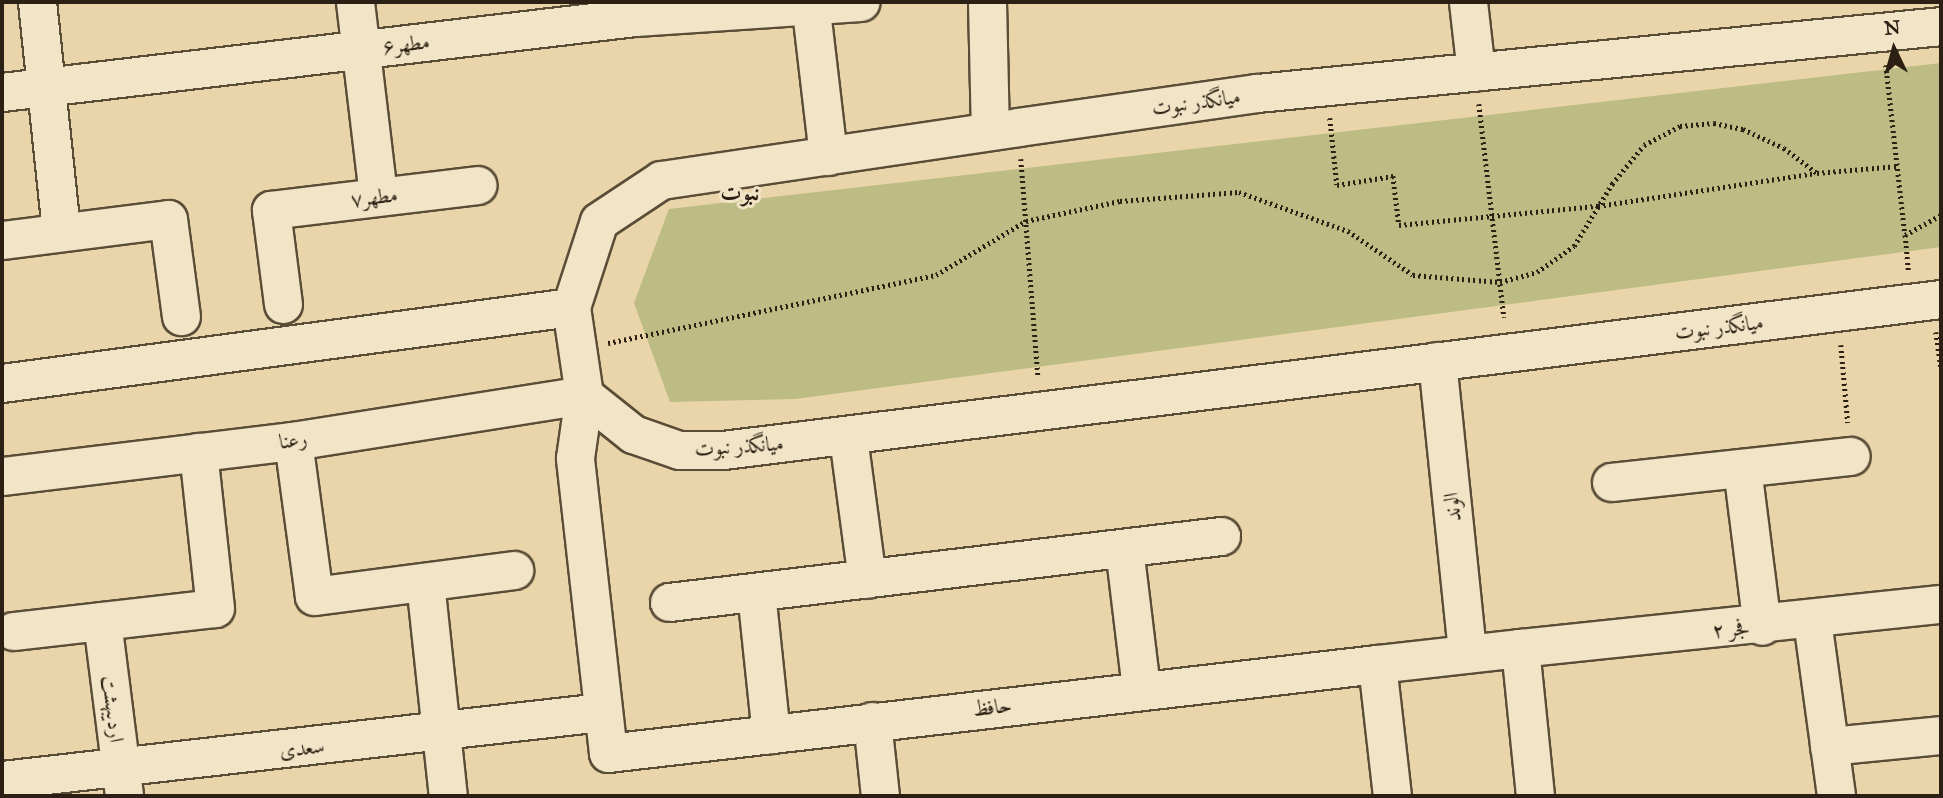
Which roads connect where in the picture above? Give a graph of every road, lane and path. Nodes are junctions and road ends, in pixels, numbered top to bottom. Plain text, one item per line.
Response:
1 (37, 2) edge
2 (355, 2) edge
3 (861, 2) edge
4 (987, 2) edge
5 (1468, 2) edge
6 (810, 3) edge
7 (634, 9) edge
8 (1941, 26) edge
9 (1882, 32) junction
10 (361, 50) junction
11 (1476, 72) junction
12 (1326, 86) junction
13 (47, 87) junction
14 (2, 92) edge
15 (1004, 129) junction
16 (828, 156) junction
17 (1898, 166) junction
18 (1817, 173) junction
19 (477, 185) dead end
20 (378, 196) junction
21 (1598, 206) junction
22 (1492, 214) junction
23 (1941, 215) edge
24 (1026, 221) junction
25 (61, 231) junction
26 (1905, 235) junction
27 (2, 240) edge
28 (1500, 282) junction
29 (1926, 301) edge
30 (283, 304) dead end
31 (570, 307) junction
32 (1838, 312) junction
33 (181, 316) dead end
34 (576, 349) junction
35 (1508, 354) junction
36 (1437, 361) junction
37 (2, 383) edge
38 (584, 395) junction
39 (1041, 413) junction
40 (848, 436) junction
41 (293, 440) junction
42 (198, 452) junction
43 (1851, 456) joint
44 (1742, 468) junction
45 (2, 476) edge
46 (1611, 482) dead end
47 (1221, 536) dead end
48 (1124, 548) junction
49 (514, 570) dead end
50 (867, 579) junction
51 (425, 582) junction
52 (756, 592) junction
53 (669, 602) dead end
54 (1941, 604) edge
55 (1812, 620) junction
56 (102, 621) junction
57 (1762, 626) junction
58 (13, 631) dead end
59 (1520, 648) junction
60 (1467, 653) junction
61 (1377, 664) junction
62 (1141, 689) junction
63 (602, 712) junction
64 (872, 721) junction
65 (441, 731) junction
66 (771, 734) junction
67 (1941, 735) edge
68 (1829, 746) junction
69 (2, 780) edge
70 (123, 783) edge
71 (448, 796) edge
72 (880, 796) edge
73 (1392, 796) edge
74 (1535, 796) edge
75 (1836, 796) edge

1 - 13 street
2 - 10 street
3 - 6 street, مطهر۶
4 - 15 street
5 - 11 street
6 - 7 street, مطهر۶
6 - 16 street
7 - 10 street, مطهر۶
8 - 9 street, میانگذر نبوت
9 - 11 street, میانگذر نبوت
9 - 17 path
10 - 13 street, مطهر۶
10 - 20 street
11 - 12 street, میانگذر نبوت
11 - 22 path
12 - 15 street, میانگذر نبوت
12 - 22 path
13 - 14 street, مطهر۶
13 - 25 street
15 - 16 street, میانگذر نبوت
15 - 24 path
16 - 31 street, میانگذر نبوت
17 - 18 path
17 - 26 path
18 - 21 path
18 - 21 path
19 - 20 street, مطهر۷
20 - 30 street, مطهر۷
21 - 22 path
21 - 28 path
22 - 28 path
23 - 26 path
24 - 28 path
24 - 34 path
24 - 39 path
25 - 27 street
25 - 33 street
26 - 29 path
28 - 35 path
29 - 32 street, میانگذر نبوت
31 - 34 street, میانگذر نبوت
31 - 37 street
32 - 35 street, میانگذر نبوت
32 - 43 path
34 - 38 street, میانگذر نبوت
35 - 36 street, میانگذر نبوت
36 - 39 street, میانگذر نبوت
36 - 60 street, الوند
38 - 40 street, میانگذر نبوت
38 - 41 street, رعنا
38 - 63 street
39 - 40 street, میانگذر نبوت
40 - 50 street
41 - 42 street, رعنا
41 - 51 street
42 - 45 street, رعنا
42 - 56 street
43 - 44 street
44 - 46 street
44 - 57 street
47 - 48 street
48 - 50 street
48 - 62 street
49 - 51 street
50 - 52 street
51 - 65 street
52 - 53 street
52 - 66 street
54 - 55 street, فجر ۲
55 - 57 street, فجر ۲
55 - 68 street
56 - 58 street
56 - 70 street, اردیبهشت
57 - 59 street, فجر ۲
59 - 60 street
59 - 74 street
60 - 61 street
61 - 62 street, حافظ
61 - 73 street
62 - 64 street, حافظ
63 - 65 street, سعدی
63 - 66 street, حافظ
64 - 66 street, حافظ
64 - 72 street
65 - 70 street, سعدی
65 - 71 street
67 - 68 street
68 - 75 street
69 - 70 street, سعدی

